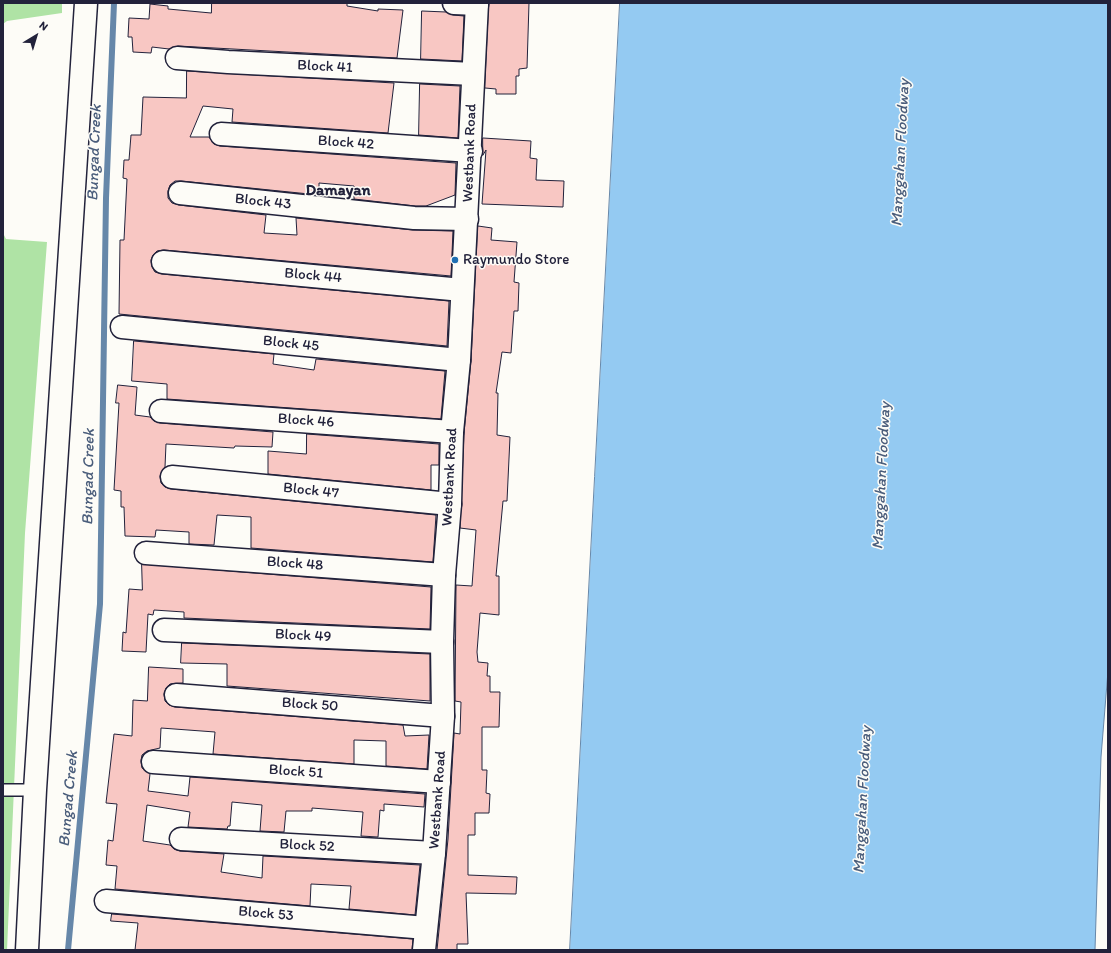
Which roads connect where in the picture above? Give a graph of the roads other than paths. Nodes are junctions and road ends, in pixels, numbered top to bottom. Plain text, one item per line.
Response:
1 (86, 3) edge
2 (454, 3) edge
3 (477, 4) edge
4 (177, 58) dead end
5 (473, 74) junction
6 (221, 134) dead end
7 (470, 151) junction
8 (180, 193) dead end
9 (467, 219) junction
10 (163, 262) dead end
11 (462, 290) junction
12 (122, 328) dead end
13 (459, 360) junction
14 (161, 411) dead end
15 (452, 432) junction
16 (172, 477) dead end
17 (450, 504) junction
18 (146, 553) dead end
19 (444, 575) junction
20 (164, 630) dead end
21 (442, 642) junction
22 (176, 695) dead end
23 (443, 716) junction
24 (153, 762) dead end
25 (439, 782) junction
26 (3, 790) edge
27 (35, 790) junction
28 (181, 839) dead end
29 (434, 853) junction
30 (106, 901) dead end
31 (426, 928) junction
32 (26, 950) edge
33 (424, 950) edge

1 - 27 street
2 - 3 street
3 - 5 street, Westbank Road
4 - 5 street, Block 41
5 - 7 street, Westbank Road
6 - 7 street, Block 42
7 - 9 street, Westbank Road
8 - 9 street, Block 43
9 - 11 street, Westbank Road
10 - 11 street, Block 44
11 - 13 street, Westbank Road
12 - 13 street, Block 45
13 - 15 street, Westbank Road
14 - 15 street, Block 46
15 - 17 street, Westbank Road
16 - 17 street, Block 47
17 - 19 street, Westbank Road
18 - 19 street, Block 48
19 - 21 street, Westbank Road
20 - 21 street, Block 49
21 - 23 street, Westbank Road
22 - 23 street, Block 50
23 - 25 street, Westbank Road
24 - 25 street, Block 51
25 - 29 street, Westbank Road
26 - 27 lane
27 - 32 street
28 - 29 street, Block 52
29 - 31 street, Westbank Road
30 - 31 street, Block 53
31 - 33 street, Westbank Road

